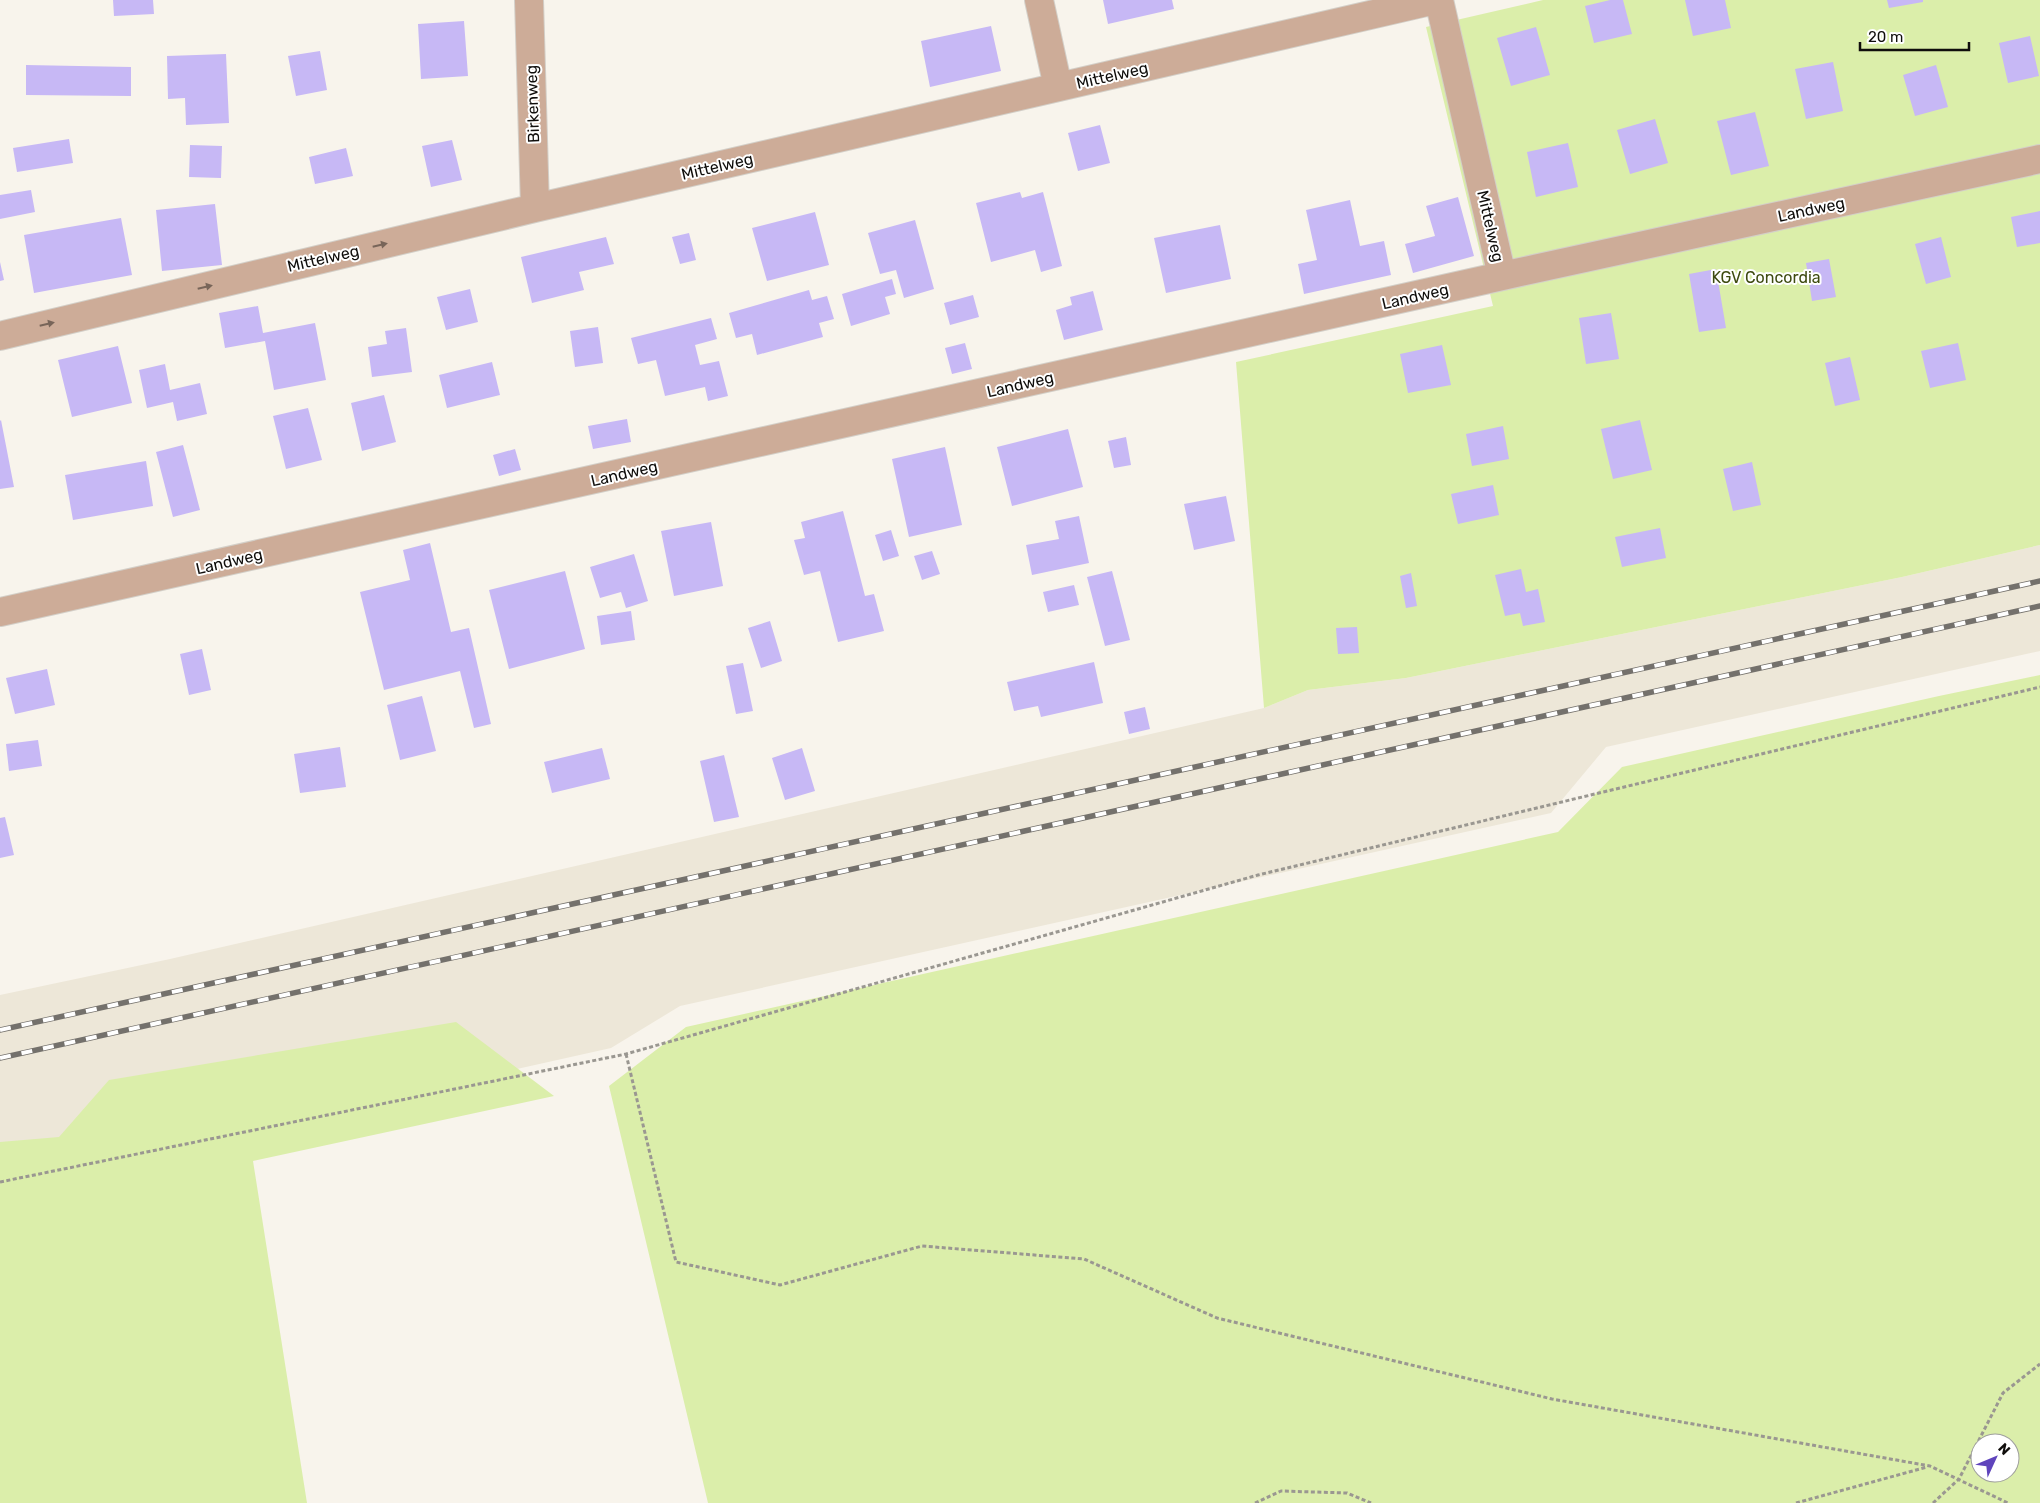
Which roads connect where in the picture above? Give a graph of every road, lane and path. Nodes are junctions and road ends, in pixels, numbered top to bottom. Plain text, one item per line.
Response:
1 (529, 0) edge
2 (1039, 0) edge
3 (1435, 0) edge
4 (1440, 0) edge
5 (1058, 87) junction
6 (2040, 159) edge
7 (535, 208) junction
8 (1502, 276) junction
9 (0, 336) edge
10 (0, 612) edge
11 (2040, 688) edge
12 (626, 1054) junction
13 (0, 1182) edge
14 (2040, 1364) edge
15 (1930, 1466) junction
16 (1959, 1479) junction
17 (1255, 1503) edge
18 (1371, 1503) edge
19 (1796, 1503) edge
20 (1933, 1503) edge
21 (2008, 1503) edge

1 - 7 street, Birkenweg
2 - 5 street
3 - 5 street, Mittelweg
4 - 8 street, Mittelweg
5 - 7 street, Mittelweg
6 - 8 street, Landweg
9 -> 7 street, Mittelweg
8 - 10 street, Landweg
11 - 12 path
12 - 13 path
12 - 15 path
14 - 16 path
15 - 16 path
15 - 19 path
16 - 20 path
16 - 21 path
17 - 18 path

